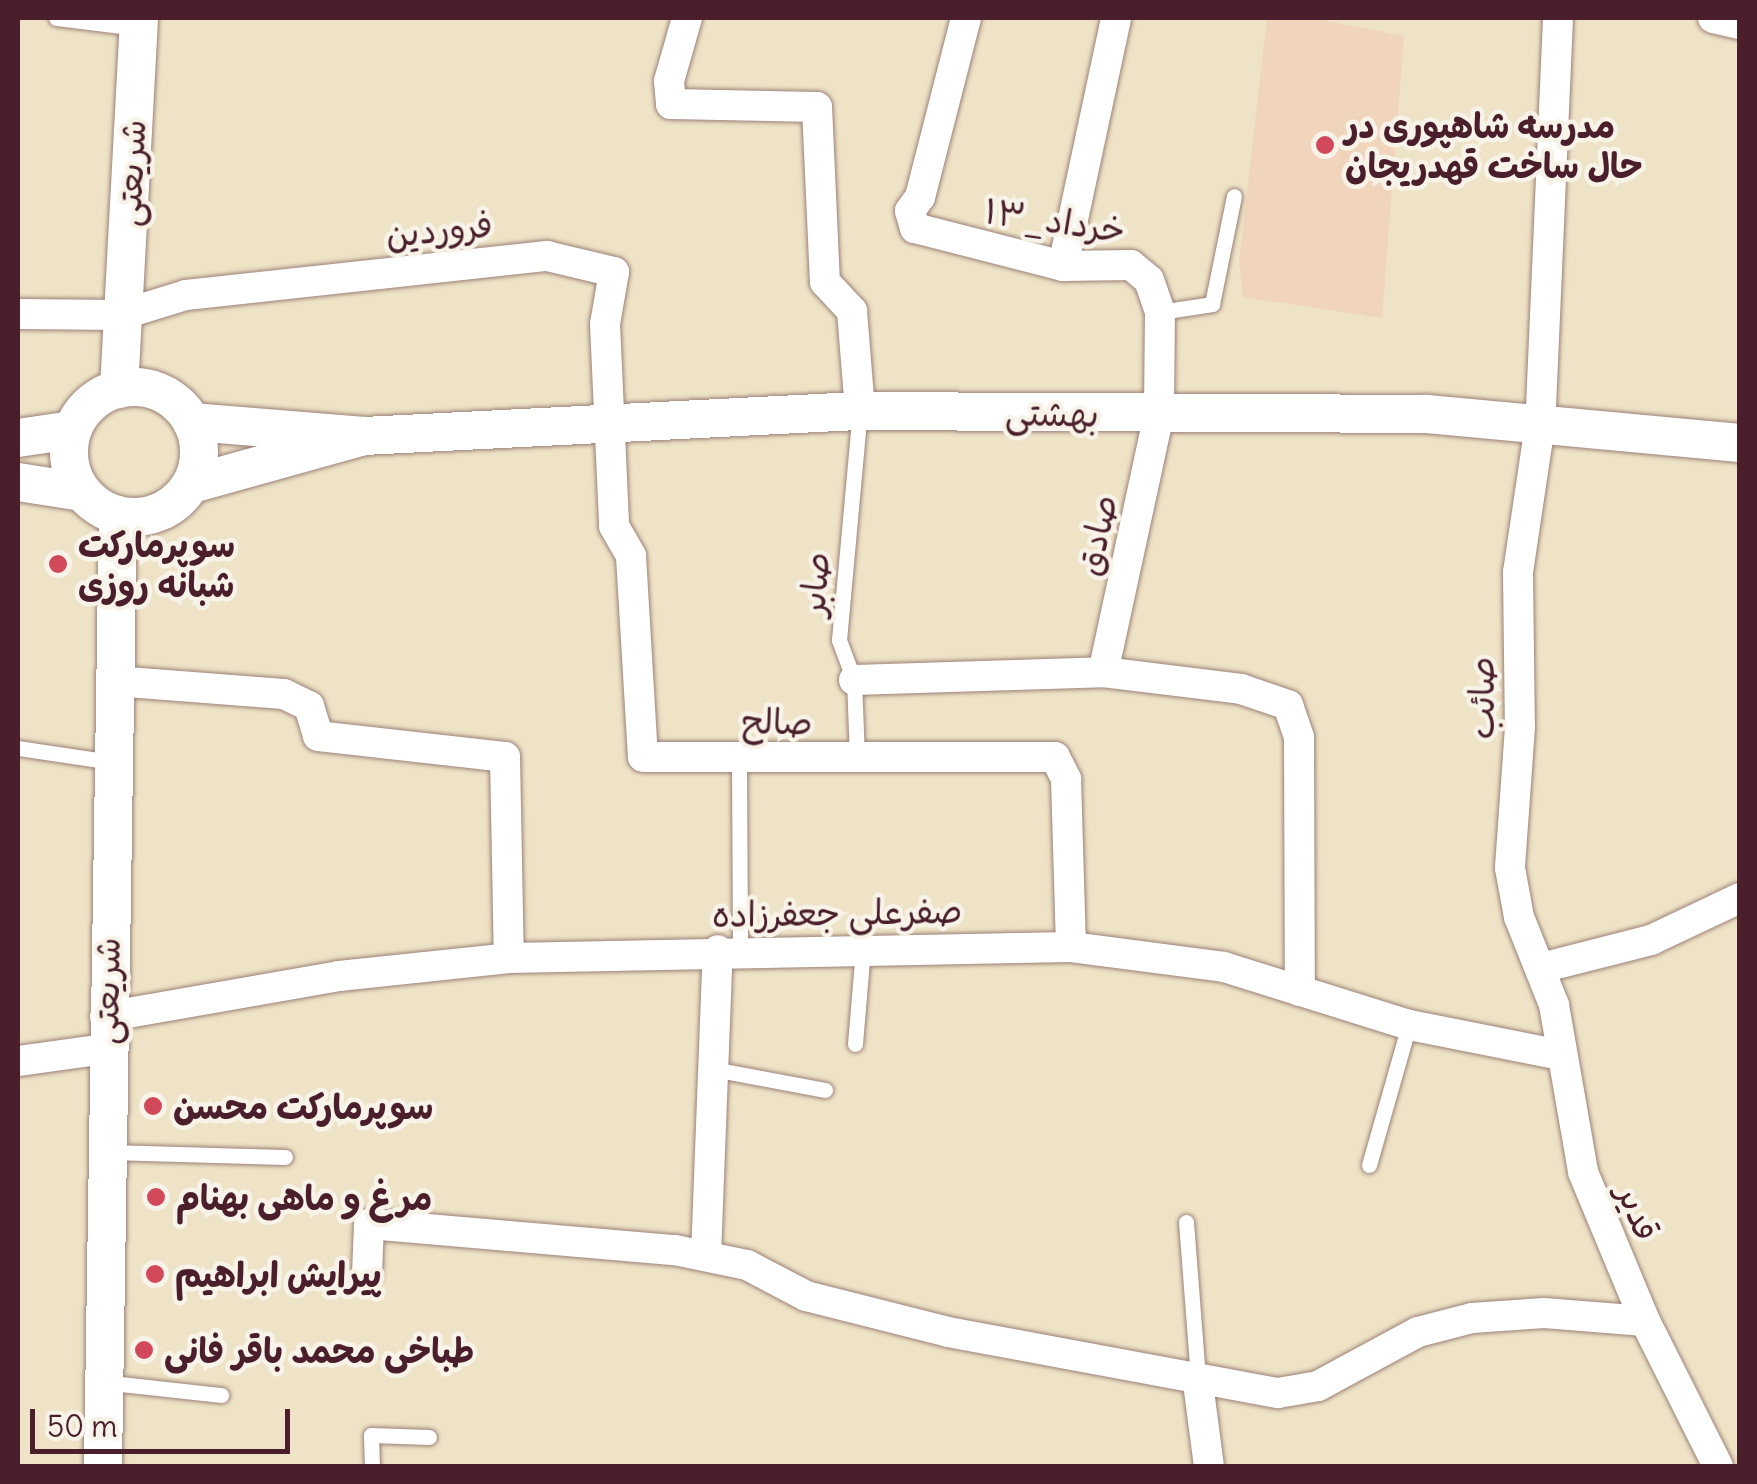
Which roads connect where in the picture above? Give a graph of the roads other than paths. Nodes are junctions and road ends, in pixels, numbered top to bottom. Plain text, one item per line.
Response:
1 (56, 18) edge
2 (686, 18) edge
3 (966, 18) edge
4 (1116, 18) edge
5 (1558, 18) edge
6 (1713, 18) edge
7 (138, 23) edge
8 (1740, 24) edge
9 (1234, 196) dead end
10 (1064, 266) junction
11 (1160, 312) junction
12 (18, 314) edge
13 (121, 315) junction
14 (119, 389) junction
15 (860, 411) junction
16 (1159, 414) junction
17 (192, 422) junction
18 (611, 423) junction
19 (1540, 425) junction
20 (72, 430) junction
21 (364, 436) junction
22 (18, 438) edge
23 (1740, 444) edge
24 (18, 482) edge
25 (192, 484) junction
26 (82, 492) junction
27 (118, 516) junction
28 (1104, 672) junction
29 (854, 680) junction
30 (114, 681) junction
31 (18, 748) edge
32 (740, 758) junction
33 (857, 760) junction
34 (112, 762) junction
35 (1740, 898) edge
36 (1071, 947) junction
37 (863, 948) junction
38 (729, 949) junction
39 (510, 958) junction
40 (1541, 968) junction
41 (1300, 991) junction
42 (1409, 1025) junction
43 (105, 1033) junction
44 (855, 1044) dead end
45 (1561, 1055) junction
46 (18, 1061) edge
47 (713, 1069) junction
48 (825, 1090) dead end
49 (104, 1152) junction
50 (285, 1156) dead end
51 (1369, 1164) dead end
52 (1186, 1222) dead end
53 (706, 1256) junction
54 (367, 1274) dead end
55 (1645, 1321) junction
56 (103, 1382) junction
57 (1198, 1383) junction
58 (221, 1395) dead end
59 (429, 1437) dead end
60 (103, 1466) edge
61 (372, 1466) edge
62 (1209, 1466) edge
63 (1718, 1466) edge

1 - 7 lane
2 - 15 street
3 - 10 street, ۱۳_خرداد
4 - 10 street
5 - 19 street, صائب
6 - 8 street
7 - 13 street, شریعتی
9 - 11 lane
10 - 11 street, ۱۳_خرداد
11 - 16 street, ۱۳_خرداد
12 - 13 street
13 - 14 street, شریعتی
13 - 18 street, فروردین
14 - 17 street
14 - 20 street
15 - 16 street, بهشتی
15 - 18 street, بهشتی
15 - 29 lane, صابر
16 - 19 street, بهشتی
16 - 28 street, صادق
17 - 21 street
17 - 25 street
18 - 21 street, بهشتی
18 - 32 street, صالح
19 - 23 street, بهشتی
19 - 40 street, صائب
20 - 22 street
20 - 26 street
21 - 25 street
24 - 26 street
25 - 27 street
26 - 27 street
27 - 30 street, شریعتی
28 - 29 street
28 - 41 street
29 - 33 lane, صابر
30 - 34 street, شریعتی
30 - 39 street
31 - 34 lane
32 - 33 street, صالح
32 - 38 lane
33 - 36 street, صالح
34 - 43 street, شریعتی
35 - 40 street
36 - 37 street, صفرعلی جعفرزاده
36 - 41 street, صفرعلی جعفرزاده
37 - 38 street, صفرعلی جعفرزاده
37 - 44 lane
38 - 39 street, صفرعلی جعفرزاده
38 - 47 street
39 - 43 street, صفرعلی جعفرزاده
40 - 45 street, قدیر
41 - 42 street, صفرعلی جعفرزاده
42 - 45 street, صفرعلی جعفرزاده
42 - 51 lane
43 - 46 street, صفرعلی جعفرزاده
43 - 49 street, شریعتی
45 - 55 street, قدیر
47 - 48 lane
47 - 53 street
49 - 50 lane
49 - 56 street, شریعتی
52 - 57 lane
53 - 54 street
53 - 57 street
55 - 57 street
55 - 63 street, قدیر
56 - 58 lane
56 - 60 street, شریعتی
57 - 62 street
59 - 61 lane

